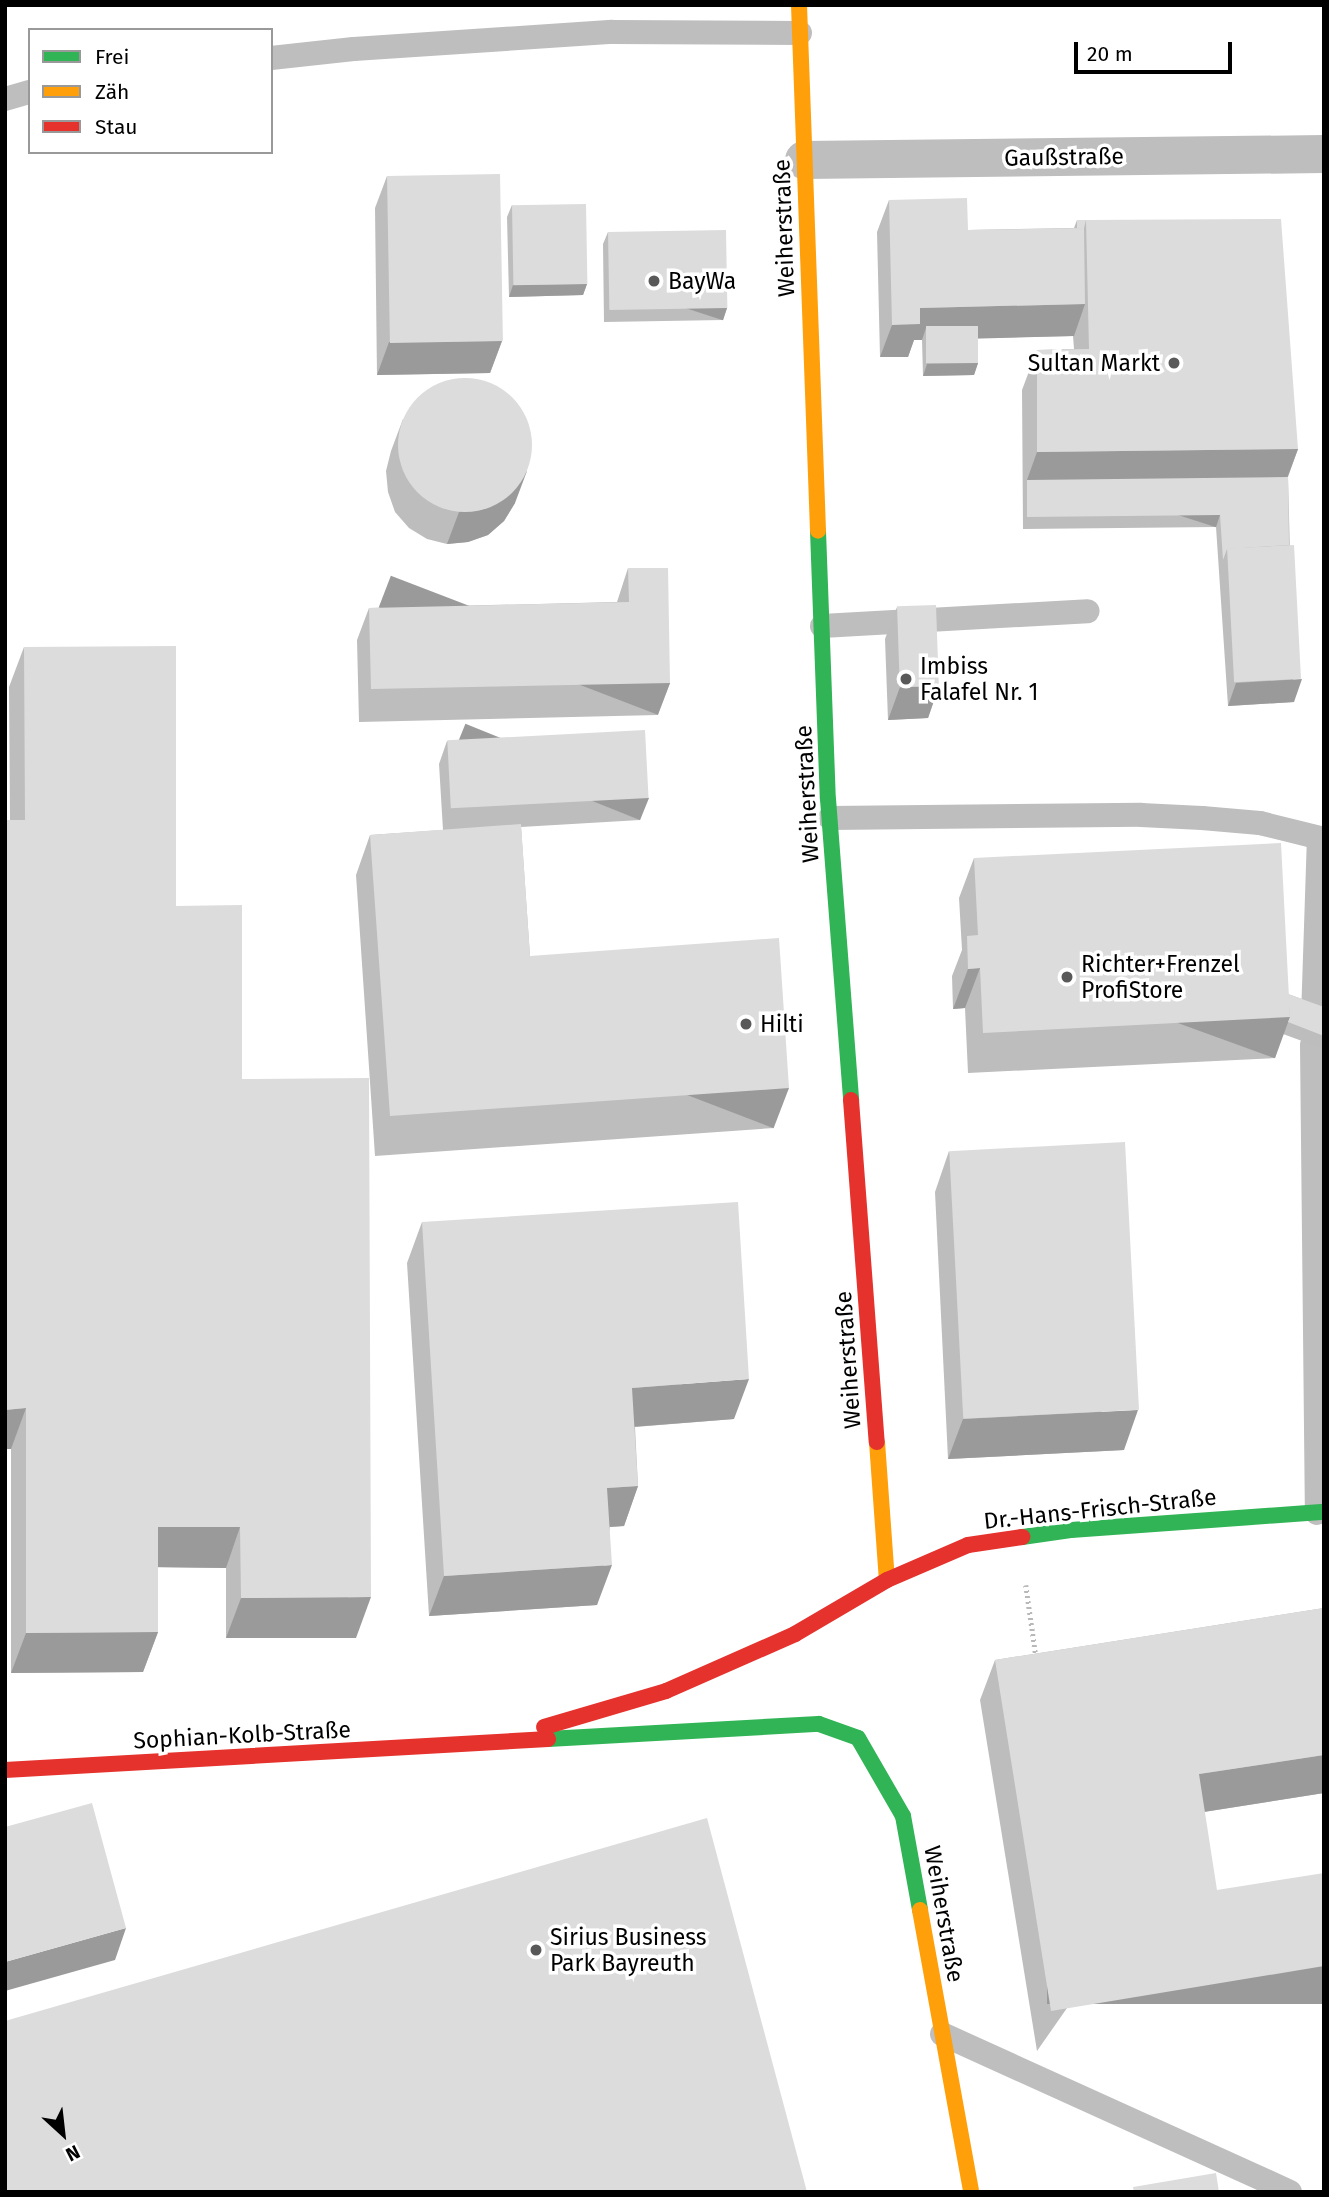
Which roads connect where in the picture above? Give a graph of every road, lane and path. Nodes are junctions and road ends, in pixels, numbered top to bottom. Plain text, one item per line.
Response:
1 (799, 5) edge
2 (800, 33) junction
3 (273, 58) edge
4 (28, 93) edge
5 (5, 99) edge
6 (1324, 154) edge
7 (804, 160) junction
8 (1088, 611) dead end
9 (822, 626) junction
10 (830, 818) junction
11 (1321, 839) edge
12 (1313, 1017) edge
13 (1312, 1045) edge
14 (1320, 1513) edge
15 (1020, 1535) junction
16 (887, 1580) junction
17 (1037, 1665) edge
18 (482, 1746) junction
19 (5, 1770) edge
20 (942, 2034) junction
21 (971, 2192) edge
22 (1290, 2192) edge

1 - 2 street, Weiherstraße
2 - 3 lane
2 - 7 street, Weiherstraße
4 - 5 lane
6 - 7 street, Gaußstraße
7 - 9 street, Weiherstraße
8 - 9 lane
9 - 10 street, Weiherstraße
10 - 11 lane
10 - 16 street, Weiherstraße
11 - 12 lane
13 - 14 lane
14 - 15 street, Dr.-Hans-Frisch-Straße
15 - 16 street, Dr.-Hans-Frisch-Straße
15 - 17 path
16 - 18 street
18 - 19 street, Sophian-Kolb-Straße
18 - 20 street, Weiherstraße
20 - 21 street, Weiherstraße
20 - 22 lane

